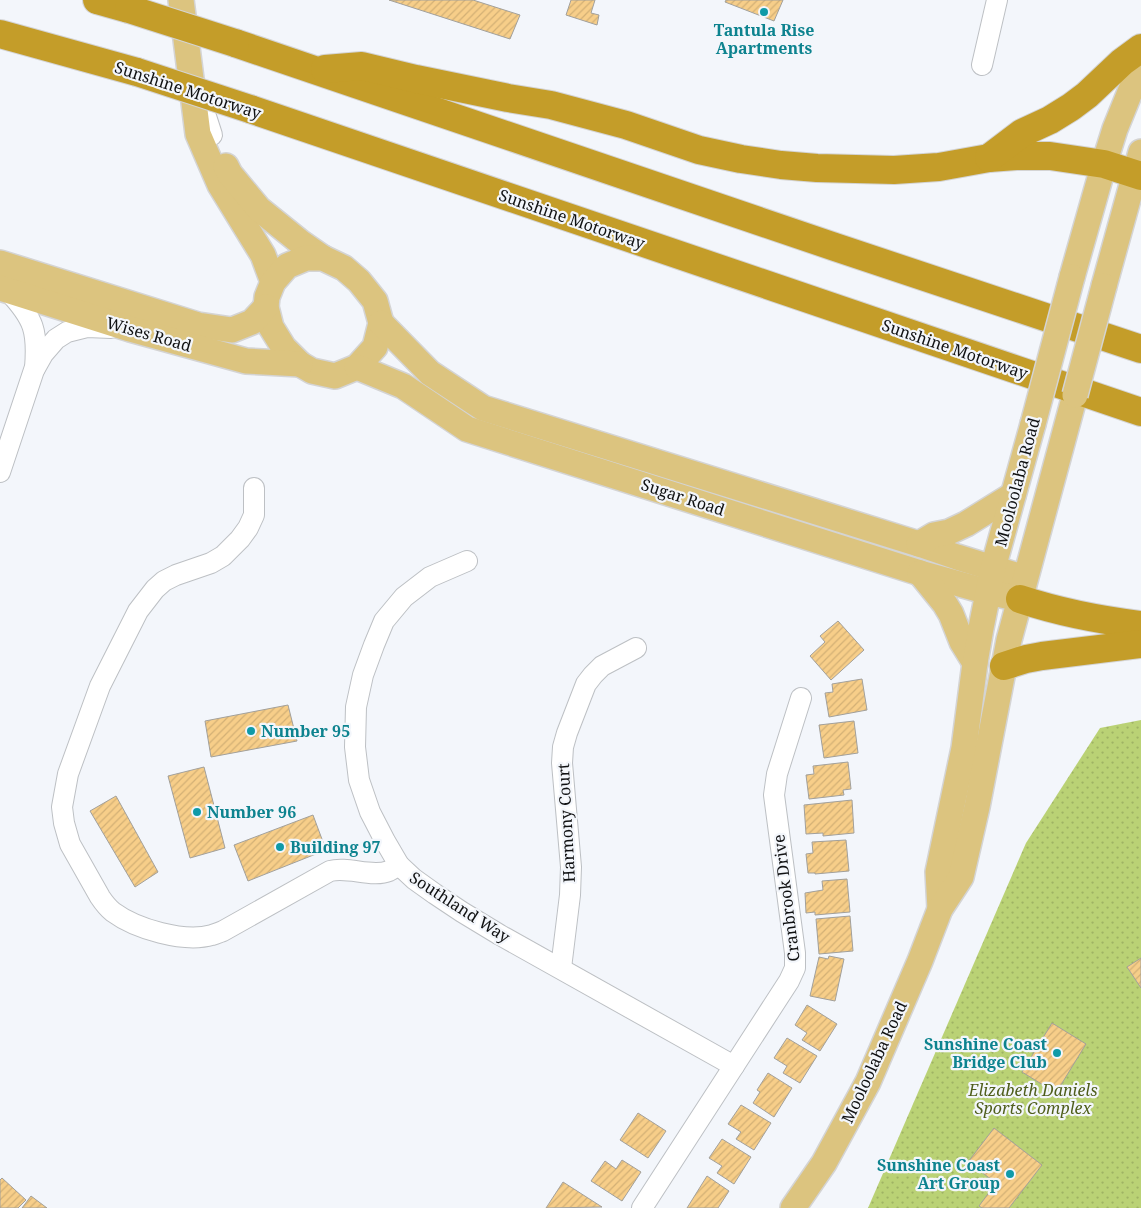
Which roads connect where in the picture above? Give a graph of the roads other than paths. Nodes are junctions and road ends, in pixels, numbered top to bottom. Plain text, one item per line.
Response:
1 (97, 0) edge
2 (181, 0) edge
3 (997, 0) edge
4 (0, 34) edge
5 (1141, 48) edge
6 (190, 64) junction
7 (982, 65) dead end
8 (1141, 65) edge
9 (316, 70) junction
10 (212, 134) joint
11 (989, 158) junction
12 (1104, 164) junction
13 (1139, 167) edge
14 (323, 258) junction
15 (0, 263) edge
16 (274, 282) junction
17 (5, 290) edge
18 (266, 307) junction
19 (381, 323) junction
20 (130, 329) junction
21 (1141, 349) edge
22 (300, 364) junction
23 (357, 367) junction
24 (34, 370) junction
25 (1141, 412) edge
26 (0, 472) edge
27 (254, 488) dead end
28 (1014, 495) junction
29 (919, 544) junction
30 (468, 561) dead end
31 (994, 568) junction
32 (920, 573) junction
33 (1023, 588) junction
34 (988, 592) junction
35 (1141, 625) edge
36 (1141, 644) edge
37 (636, 648) dead end
38 (975, 663) junction
39 (1004, 666) junction
40 (800, 698) dead end
41 (399, 865) junction
42 (940, 909) junction
43 (561, 968) junction
44 (734, 1066) junction
45 (642, 1208) edge
46 (793, 1208) edge

1 - 9 highway, bridge
2 - 6 main road
3 - 7 street
4 - 25 highway, Sunshine Motorway, bridge
5 - 11 highway
6 - 10 street
6 - 16 main road
8 - 12 main road, Mooloolaba Road
9 - 11 highway
9 - 21 highway
10 - 14 main road
11 - 12 highway
12 - 13 highway
12 - 28 main road, Mooloolaba Road, bridge
13 - 33 main road, Mooloolaba Road, bridge
14 - 16 main road
14 - 19 main road
15 - 18 main road, Wises Road
16 - 18 main road
17 - 20 main road, Wises Road
17 - 24 street
18 - 22 main road
19 - 23 main road
19 - 29 main road, Sugar Road
20 - 22 main road, Wises Road
20 - 24 street
22 - 23 main road
23 - 32 main road, Sugar Road
24 - 26 street
27 - 41 street
28 - 29 main road
28 - 31 main road, Mooloolaba Road
29 - 31 main road, Sugar Road
30 - 41 street, Southland Way
31 - 33 main road, Sugar Road
31 - 34 main road, Mooloolaba Road
32 - 34 main road, Sugar Road
32 - 38 main road
33 - 34 main road, Sugar Road
33 - 35 highway
33 - 39 main road, Mooloolaba Road
34 - 38 main road, Mooloolaba Road
36 - 39 highway
37 - 43 street, Harmony Court
38 - 42 main road, Mooloolaba Road
39 - 42 main road, Mooloolaba Road
40 - 44 street, Cranbrook Drive
41 - 43 street, Southland Way
42 - 46 main road, Mooloolaba Road
43 - 44 street, Southland Way
44 - 45 street, Cranbrook Drive

